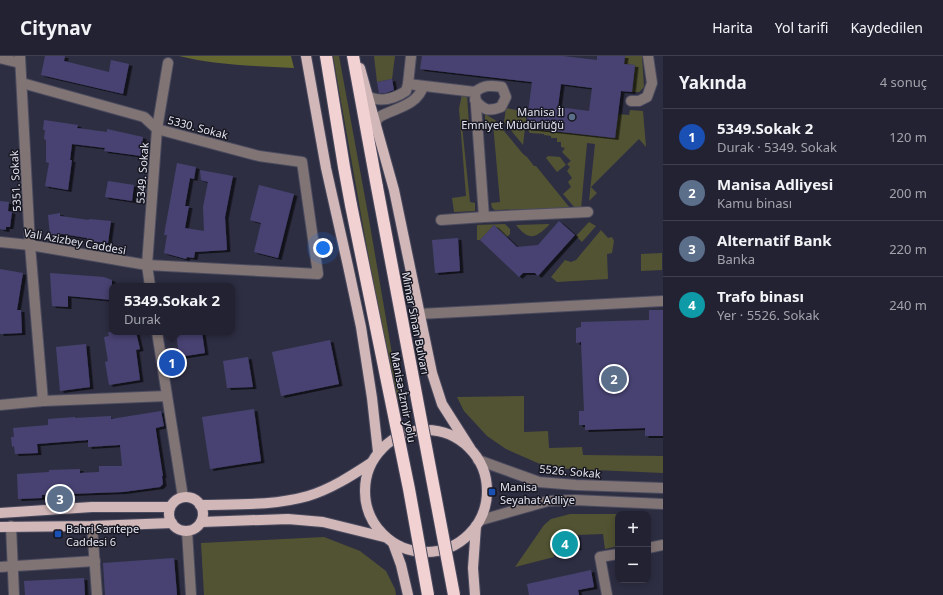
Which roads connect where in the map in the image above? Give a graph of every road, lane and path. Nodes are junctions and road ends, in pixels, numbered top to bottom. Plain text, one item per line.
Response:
1 (306, 56) edge
2 (318, 56) edge
3 (326, 56) edge
4 (352, 56) edge
5 (357, 56) edge
6 (411, 56) edge
7 (648, 56) edge
8 (0, 58) edge
9 (20, 59) edge
10 (168, 63) dead end
11 (22, 83) junction
12 (408, 84) junction
13 (423, 86) junction
14 (367, 96) junction
15 (631, 101) dead end
16 (375, 124) junction
17 (157, 128) junction
18 (302, 162) joint
19 (344, 168) junction
20 (588, 212) dead end
21 (484, 217) junction
22 (442, 220) dead end
23 (0, 242) edge
24 (30, 245) junction
25 (147, 265) junction
26 (150, 283) edge
27 (663, 301) edge
28 (419, 314) junction
29 (157, 335) edge
30 (167, 396) junction
31 (43, 401) junction
32 (0, 405) edge
33 (470, 448) junction
34 (378, 452) junction
35 (478, 460) junction
36 (371, 463) junction
37 (663, 488) edge
38 (183, 497) junction
39 (663, 504) edge
40 (200, 505) junction
41 (170, 506) junction
42 (0, 513) edge
43 (201, 522) junction
44 (172, 523) junction
45 (479, 523) junction
46 (11, 526) junction
47 (92, 526) junction
48 (0, 527) edge
49 (186, 531) junction
50 (384, 537) junction
51 (393, 543) junction
52 (663, 545) edge
53 (651, 547) edge
54 (615, 554) edge
55 (96, 561) junction
56 (12, 567) junction
57 (0, 568) edge
58 (14, 595) edge
59 (97, 595) edge
60 (191, 595) edge
61 (408, 595) edge
62 (428, 595) edge
63 (454, 595) edge
64 (475, 595) edge
65 (607, 595) edge

1 - 34 main road
2 - 19 highway
3 - 19 highway
4 - 63 highway, Mimar Sinan Bulvarı, bridge
5 - 14 main road
6 - 12 street
7 - 15 street
8 - 9 street
9 - 11 street, 5351. Sokak
10 - 17 street, 5349. Sokak
11 - 17 street, 5330. Sokak
11 - 24 street, 5351. Sokak
12 - 13 street
12 - 14 street
13 - 16 street
13 - 21 street
14 - 16 main road
16 - 28 main road
17 - 18 street, 5330. Sokak
17 - 25 street, 5349. Sokak
18 - 25 street, Vali Azizbey Caddesi
19 - 62 highway, Manisa-İzmir yolu, bridge
20 - 21 street
21 - 22 street
23 - 24 street, Vali Azizbey Caddesi
24 - 25 street, Vali Azizbey Caddesi
24 - 31 street, 5351. Sokak
25 - 26 street, 5349. Sokak
27 - 28 street
28 - 33 main road
29 - 30 street
30 - 31 street
30 - 38 street
31 - 32 street
33 - 34 main road
33 - 35 main road
34 - 36 main road
35 - 37 street, 5526. Sokak
35 - 45 main road
36 - 40 main road
36 - 50 main road
38 - 40 main road
38 - 41 main road
39 - 45 street
40 - 43 main road
41 - 42 main road
41 - 44 main road
43 - 49 main road
43 - 50 main road
44 - 47 main road
44 - 49 main road
45 - 51 main road
45 - 64 main road
46 - 47 main road
46 - 48 main road
46 - 56 street
47 - 55 street
49 - 60 street
50 - 51 main road
51 - 61 main road
52 - 53 street
54 - 65 street
55 - 56 street
55 - 59 street
56 - 57 street
56 - 58 street

